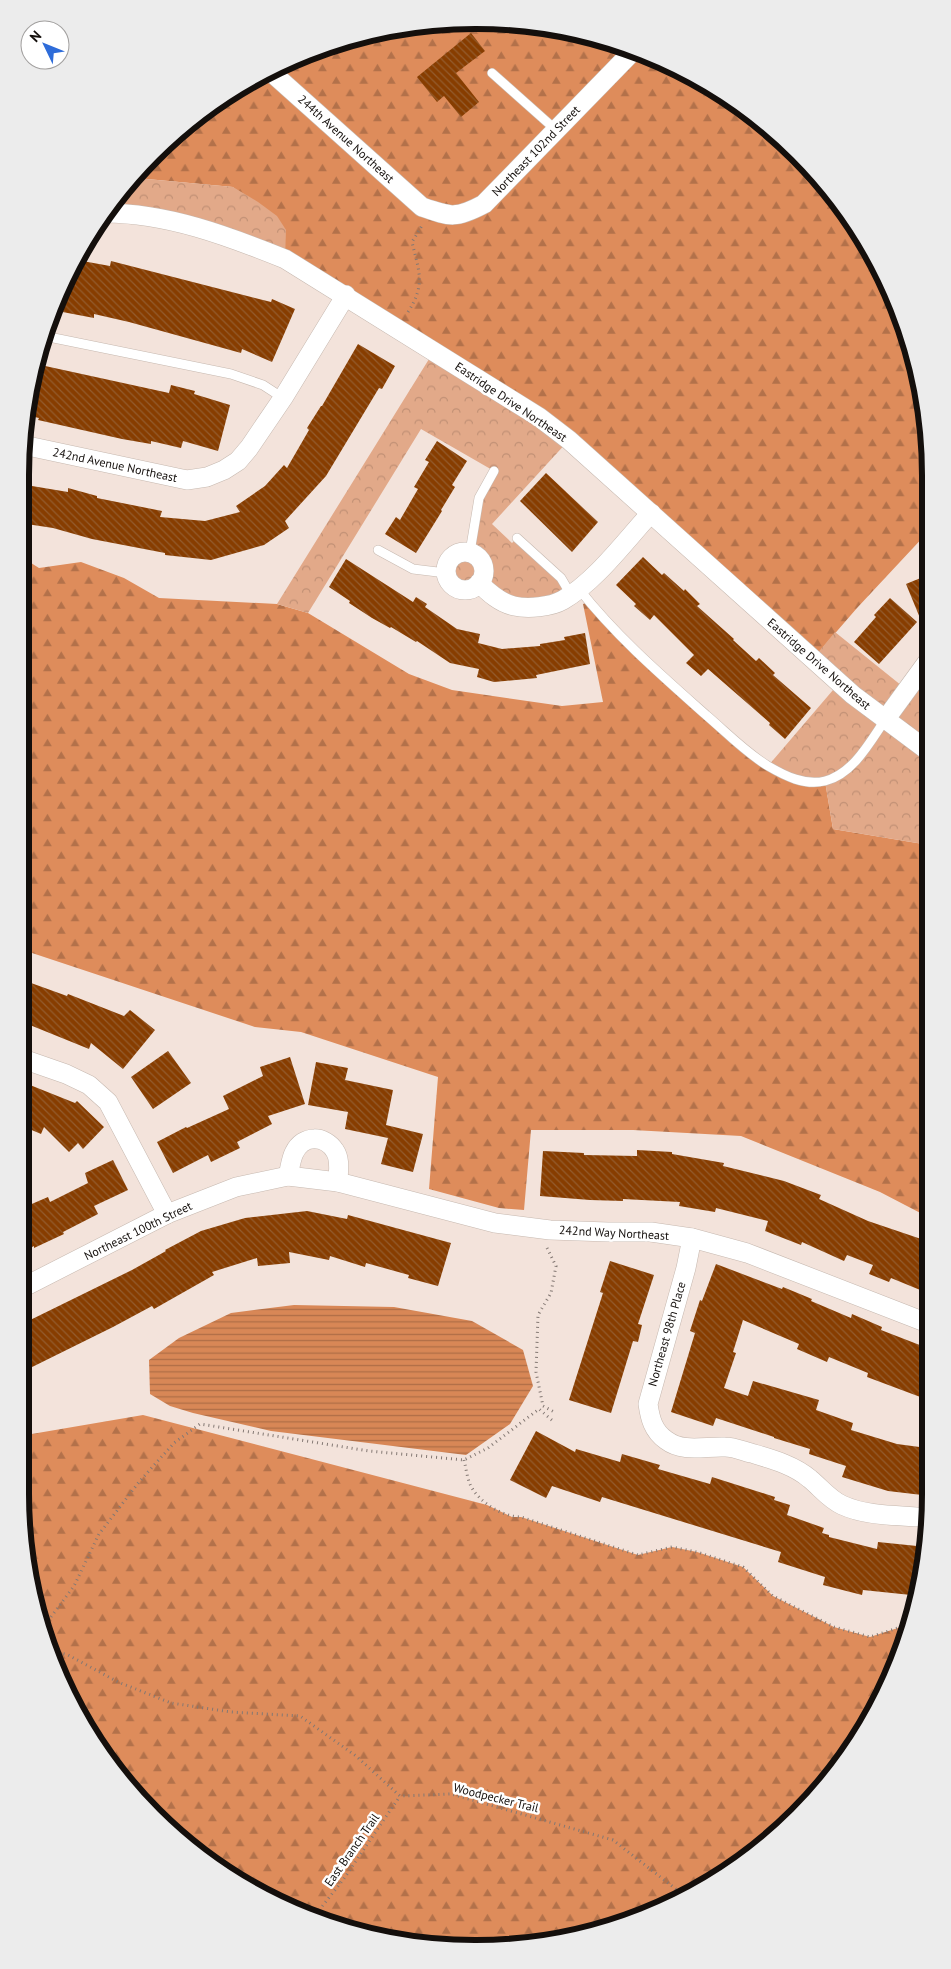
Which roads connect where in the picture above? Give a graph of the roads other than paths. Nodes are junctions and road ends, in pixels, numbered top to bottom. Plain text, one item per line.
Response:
1 (628, 56) edge
2 (492, 73) dead end
3 (276, 76) edge
4 (556, 130) junction
5 (426, 209) joint
6 (115, 213) edge
7 (346, 295) junction
8 (50, 337) edge
9 (283, 398) junction
10 (30, 447) edge
11 (494, 471) dead end
12 (651, 513) junction
13 (517, 538) dead end
14 (378, 550) dead end
15 (470, 552) junction
16 (446, 573) junction
17 (479, 583) junction
18 (575, 592) junction
19 (922, 669) edge
20 (885, 720) junction
21 (922, 747) edge
22 (29, 1061) edge
23 (288, 1176) junction
24 (338, 1182) junction
25 (167, 1214) junction
26 (692, 1238) junction
27 (29, 1284) edge
28 (922, 1321) edge
29 (921, 1517) edge

1 - 4 street, Northeast 102nd Street
2 - 4 lane
3 - 5 street, 244th Avenue Northeast
4 - 5 street, Northeast 102nd Street
6 - 7 street, Eastridge Drive Northeast
7 - 9 street
7 - 12 street, Eastridge Drive Northeast
8 - 9 lane
9 - 10 street, 242nd Avenue Northeast
11 - 15 lane
12 - 18 street
12 - 20 street, Eastridge Drive Northeast
13 - 18 lane
14 - 16 lane
15 - 16 street
15 - 17 street
16 - 17 street
17 - 18 street
18 - 20 lane
19 - 20 street
20 - 21 street, Eastridge Drive Northeast
22 - 25 street
23 - 24 street, 242nd Way Northeast
23 - 24 street
23 - 25 street, Northeast 100th Street
24 - 26 street, 242nd Way Northeast
25 - 27 street, Northeast 100th Street
26 - 28 street, 242nd Way Northeast
26 - 29 street, Northeast 98th Place

